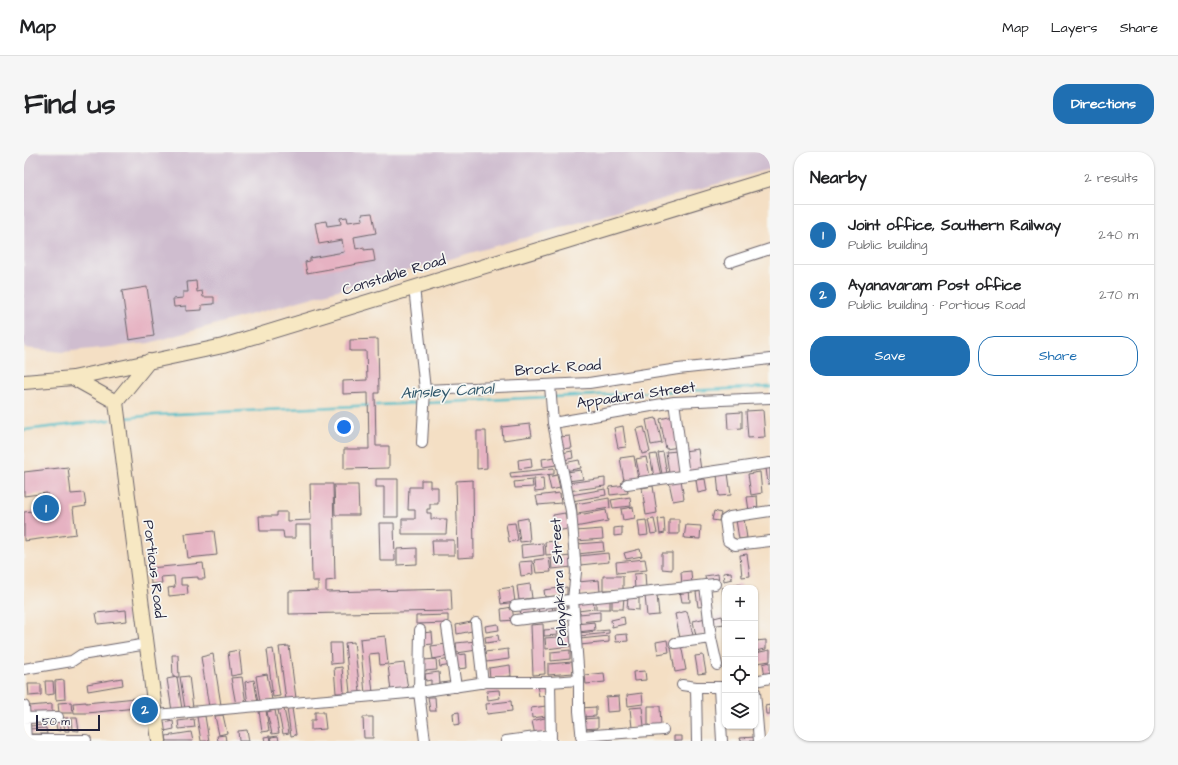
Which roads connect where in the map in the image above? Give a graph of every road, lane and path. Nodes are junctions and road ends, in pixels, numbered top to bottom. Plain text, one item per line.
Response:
1 (770, 179) edge
2 (770, 249) edge
3 (730, 262) dead end
4 (414, 287) junction
5 (770, 359) edge
6 (149, 361) junction
7 (73, 378) junction
8 (24, 382) edge
9 (550, 385) junction
10 (425, 398) junction
11 (770, 398) edge
12 (116, 402) junction
13 (674, 402) junction
14 (554, 423) junction
15 (422, 443) dead end
16 (770, 464) edge
17 (684, 475) junction
18 (627, 484) dead end
19 (770, 511) edge
20 (770, 541) edge
21 (573, 599) junction
22 (515, 606) dead end
23 (574, 613) junction
24 (516, 620) dead end
25 (476, 623) dead end
26 (447, 627) dead end
27 (420, 630) dead end
28 (711, 638) junction
29 (147, 644) junction
30 (675, 644) dead end
31 (717, 665) dead end
32 (24, 669) edge
33 (770, 678) edge
34 (579, 680) junction
35 (758, 680) edge
36 (550, 682) junction
37 (483, 683) junction
38 (682, 685) dead end
39 (456, 687) junction
40 (696, 687) junction
41 (722, 687) edge
42 (419, 692) junction
43 (722, 693) edge
44 (755, 693) edge
45 (24, 706) edge
46 (156, 715) junction
47 (58, 716) dead end
48 (25, 718) edge
49 (663, 730) dead end
50 (551, 738) edge
51 (581, 738) edge
52 (86, 740) dead end
53 (26, 741) edge
54 (159, 741) edge
55 (425, 741) edge
56 (506, 741) edge
57 (697, 741) edge
58 (722, 741) edge
59 (759, 741) edge

1 - 4 street, Constable Road
2 - 3 street
4 - 6 street, Constable Road
4 - 10 street
5 - 9 street, Brock Road
6 - 7 street, Constable Road
6 - 12 street
7 - 8 street, Constable Road
7 - 12 street
9 - 10 street, Brock Road
9 - 14 street, Palayakara Street
10 - 15 street
11 - 13 street, Appadurai Street
12 - 29 street, Portious Road
13 - 14 street, Appadurai Street
13 - 17 street
14 - 21 street, Palayakara Street
16 - 17 street
17 - 18 street
19 - 20 street
21 - 22 street
21 - 23 street, Palayakara Street
21 - 28 street
23 - 24 street
23 - 34 street, Palayakara Street
25 - 37 street
26 - 39 street
27 - 42 street
28 - 30 street
28 - 31 street
29 - 32 street
29 - 46 street, Portious Road
33 - 35 street
34 - 36 street
34 - 51 street, Palayakara Street
36 - 37 street
36 - 50 street
37 - 39 street
38 - 40 street
39 - 42 street
40 - 41 street
40 - 57 street
42 - 46 street
42 - 55 street
43 - 58 street
44 - 59 street
45 - 48 street
46 - 54 street, Portious Road
47 - 48 street
48 - 53 street
49 - 51 street
50 - 56 street
52 - 53 street

